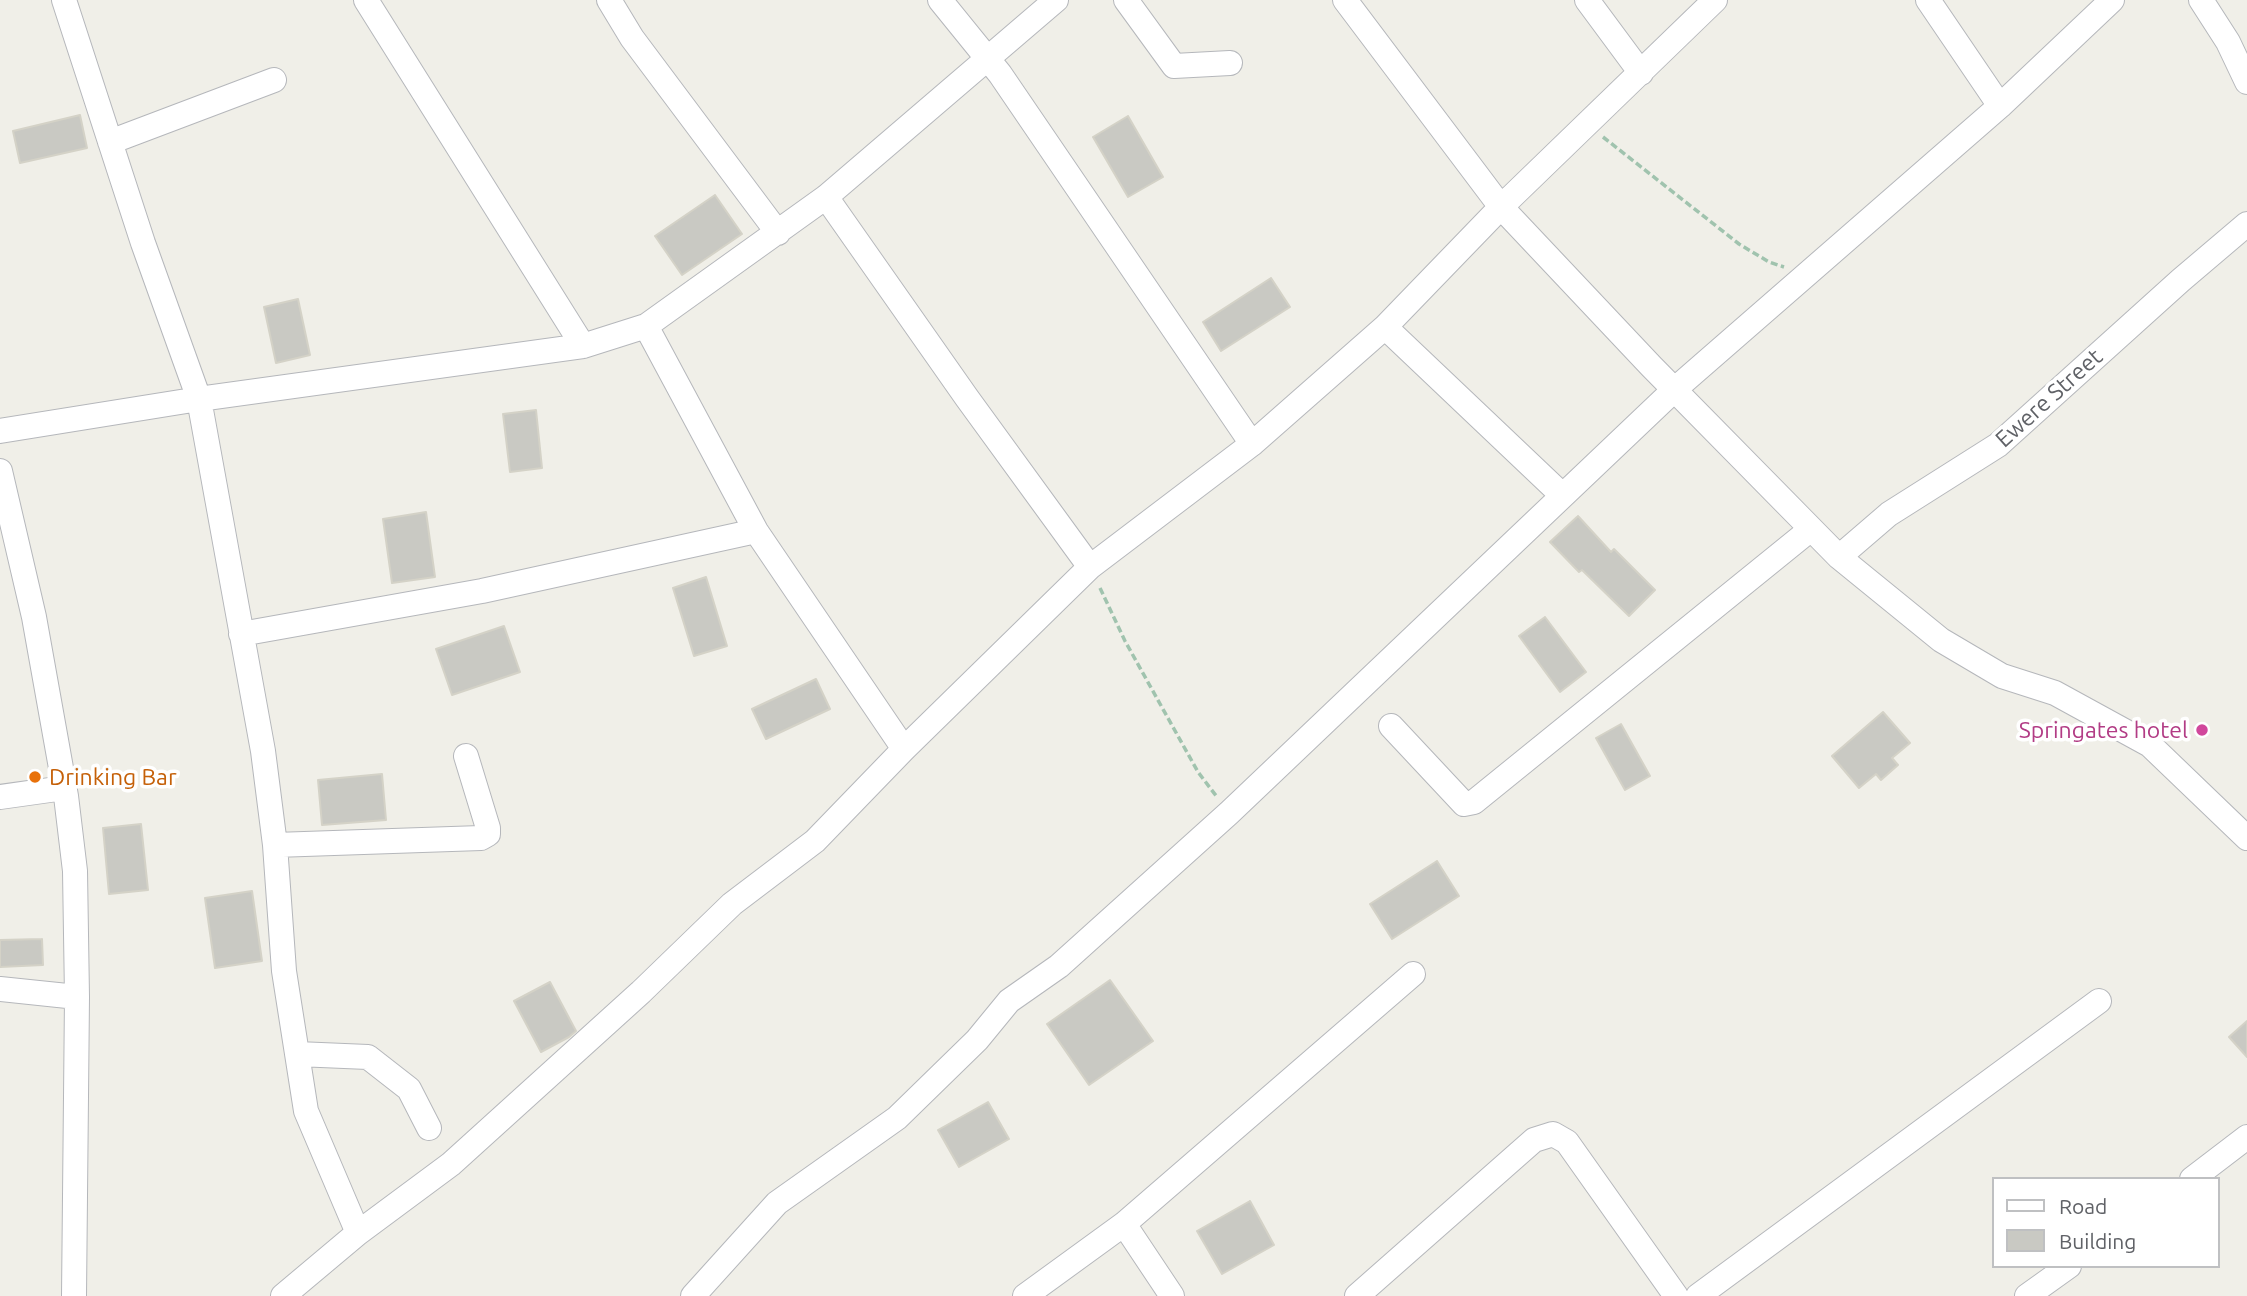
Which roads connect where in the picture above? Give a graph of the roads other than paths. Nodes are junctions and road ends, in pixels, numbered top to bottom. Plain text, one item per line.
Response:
1 (64, 0) edge
2 (366, 0) edge
3 (609, 0) edge
4 (940, 0) edge
5 (1056, 0) edge
6 (1126, 0) edge
7 (1345, 0) edge
8 (1587, 0) edge
9 (1715, 0) edge
10 (1928, 0) edge
11 (2112, 0) edge
12 (2201, 0) edge
13 (988, 60) junction
14 (1230, 63) dead end
15 (1641, 72) junction
16 (274, 80) dead end
17 (2247, 82) edge
18 (2000, 106) junction
19 (110, 142) junction
20 (827, 197) junction
21 (1501, 207) junction
22 (2247, 224) edge
23 (778, 233) junction
24 (646, 326) junction
25 (1385, 327) junction
26 (583, 346) junction
27 (1674, 390) junction
28 (199, 399) junction
29 (0, 431) edge
30 (1252, 444) junction
31 (0, 471) edge
32 (1562, 495) junction
33 (1811, 529) junction
34 (756, 531) junction
35 (1839, 556) junction
36 (1090, 567) junction
37 (241, 634) junction
38 (1391, 726) dead end
39 (904, 749) junction
40 (466, 756) dead end
41 (64, 788) junction
42 (0, 797) edge
43 (2247, 838) edge
44 (275, 845) junction
45 (1413, 974) dead end
46 (0, 989) edge
47 (77, 997) junction
48 (2099, 1002) dead end
49 (297, 1054) junction
50 (429, 1128) dead end
51 (2247, 1137) edge
52 (2195, 1177) edge
53 (1125, 1224) junction
54 (358, 1233) junction
55 (2066, 1268) edge
56 (74, 1296) edge
57 (283, 1296) edge
58 (693, 1296) edge
59 (1025, 1296) edge
60 (1172, 1296) edge
61 (1357, 1296) edge
62 (1676, 1296) edge
63 (1699, 1296) edge
64 (2027, 1296) edge

1 - 19 street
2 - 26 street
3 - 23 street
4 - 13 street
5 - 13 street
6 - 14 street
7 - 21 street
8 - 15 street
9 - 15 street
10 - 18 street
11 - 18 street
12 - 17 street
13 - 20 street
13 - 30 street
15 - 21 street
16 - 19 street
18 - 27 street
19 - 28 street
20 - 23 street
20 - 36 street
21 - 25 street
21 - 27 street
22 - 35 street, Ewere Street
23 - 24 street
24 - 26 street
24 - 34 street
25 - 30 street
25 - 32 street
26 - 28 street
27 - 32 street
27 - 33 street
28 - 29 street
28 - 37 street
30 - 36 street
31 - 41 street
32 - 58 street
33 - 35 street
33 - 38 street
34 - 37 street
34 - 39 street
35 - 43 street
36 - 39 street
37 - 44 street
39 - 54 street
40 - 44 street
41 - 42 street
41 - 47 street
44 - 49 street
45 - 53 street
46 - 47 street
47 - 56 street
48 - 63 street
49 - 50 street
49 - 54 street
51 - 52 street
53 - 59 street
53 - 60 street
54 - 57 street
55 - 64 street
61 - 62 street

